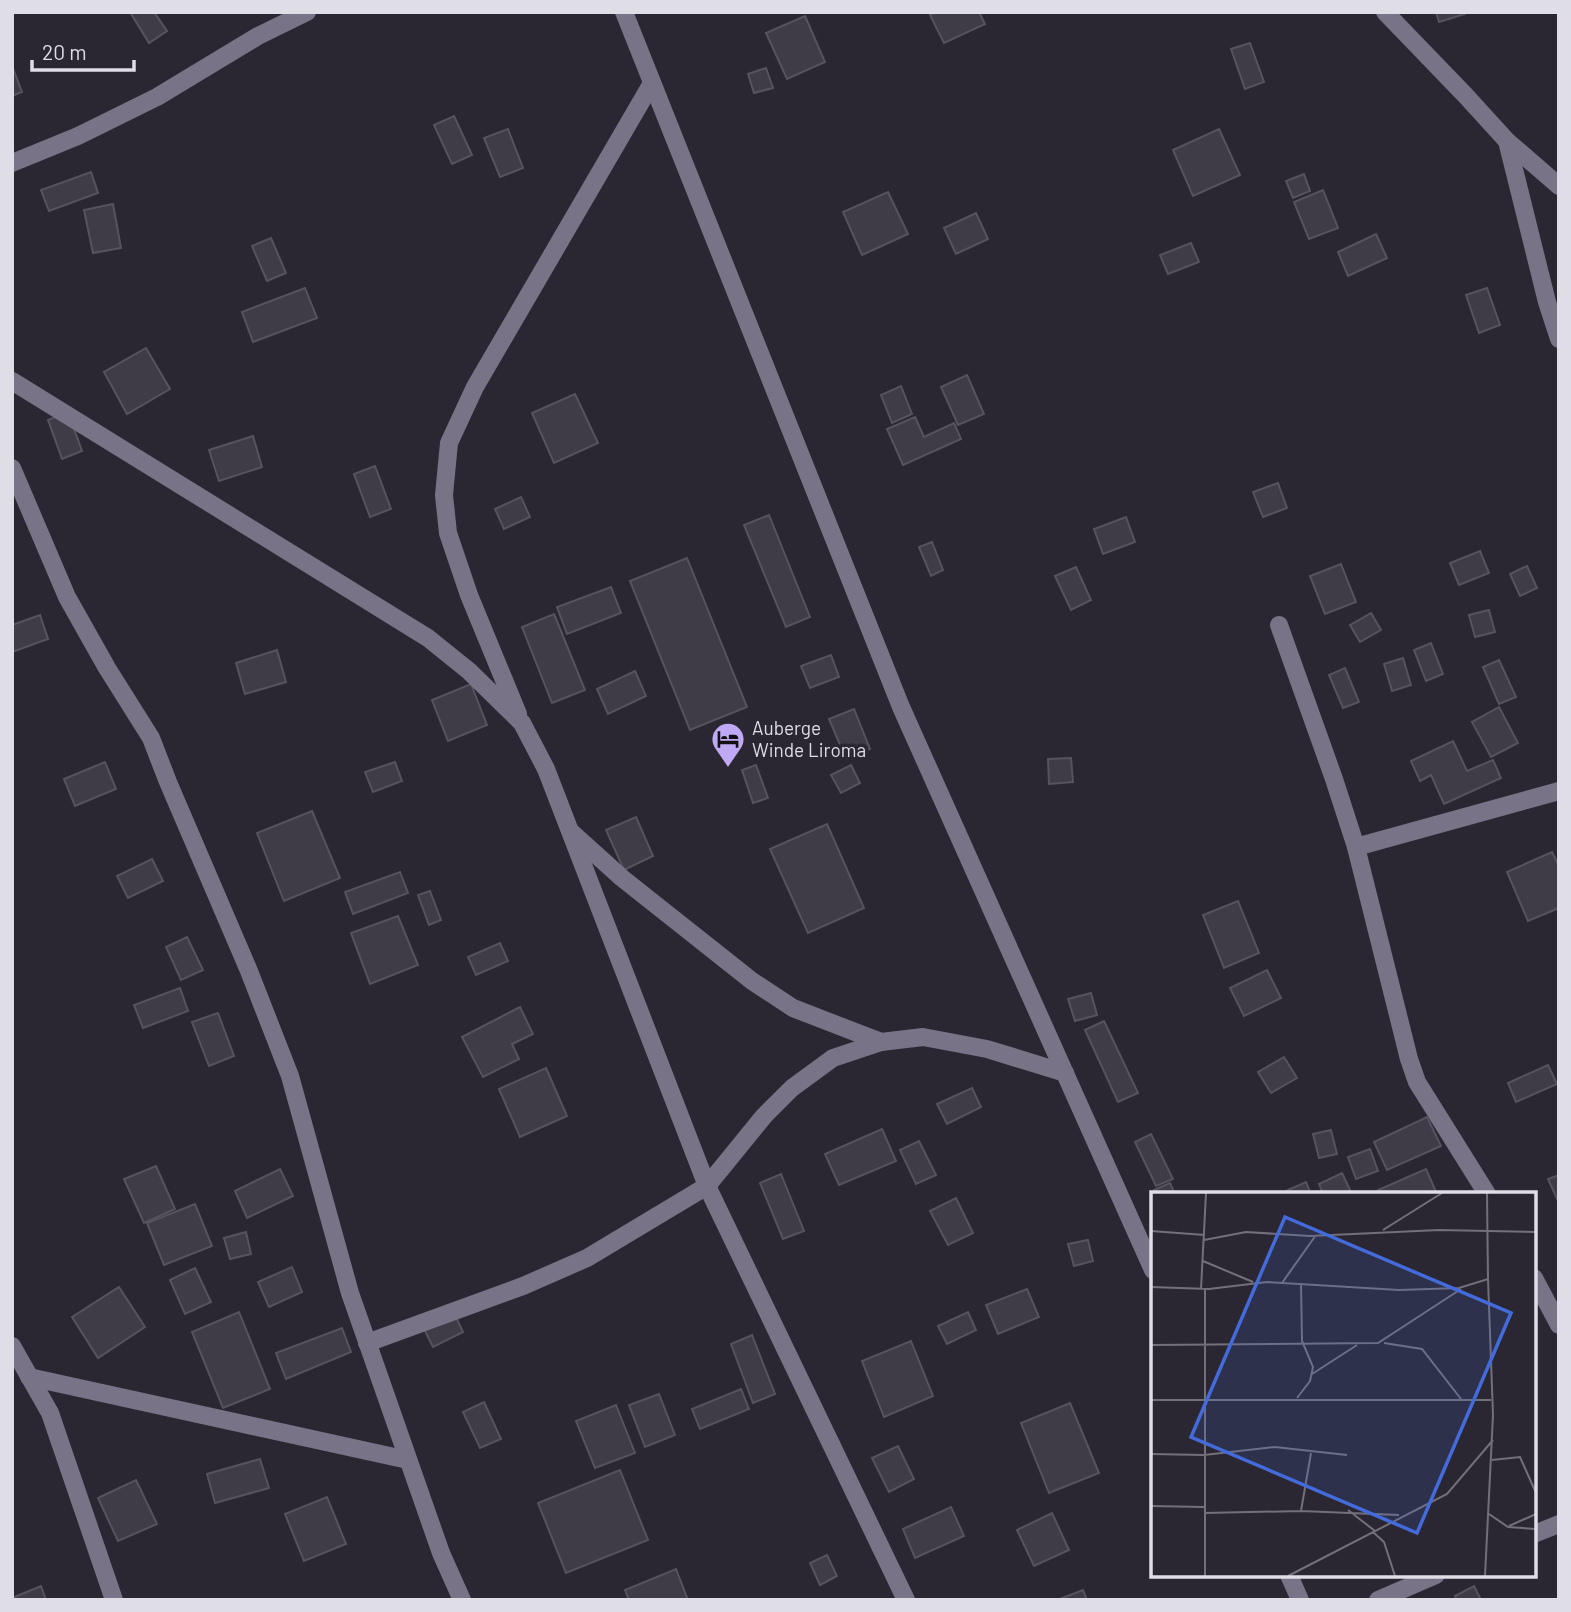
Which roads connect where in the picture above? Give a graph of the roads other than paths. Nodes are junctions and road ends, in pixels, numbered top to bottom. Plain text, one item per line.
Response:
1 (307, 12) edge
2 (624, 12) edge
3 (1385, 12) edge
4 (652, 83) junction
5 (1507, 141) junction
6 (12, 163) edge
7 (1559, 186) edge
8 (1559, 339) edge
9 (12, 381) edge
10 (12, 468) edge
11 (1279, 625) dead end
12 (522, 723) junction
13 (1559, 791) edge
14 (568, 829) junction
15 (1356, 847) junction
16 (881, 1042) junction
17 (1065, 1073) junction
18 (707, 1186) junction
19 (1486, 1192) edge
20 (1151, 1266) edge
21 (1536, 1282) edge
22 (1559, 1325) edge
23 (367, 1343) junction
24 (12, 1346) edge
25 (29, 1377) junction
26 (408, 1460) junction
27 (1559, 1524) edge
28 (1536, 1533) edge
29 (1290, 1577) edge
30 (1431, 1577) edge
31 (114, 1600) edge
32 (462, 1600) edge
33 (905, 1600) edge
34 (1300, 1600) edge
35 (1378, 1600) edge

1 - 6 street
2 - 4 street
3 - 5 street
4 - 12 street
4 - 17 street
5 - 7 street
5 - 8 street
9 - 12 street
10 - 23 street
11 - 15 street
12 - 14 street
13 - 15 street
14 - 16 street
14 - 18 street
15 - 19 street
16 - 17 street
16 - 18 street
17 - 20 street
18 - 23 street
18 - 33 street
21 - 22 street
23 - 26 street
24 - 25 street
25 - 26 street
25 - 31 street
26 - 32 street
27 - 28 street
29 - 34 street
30 - 35 street

